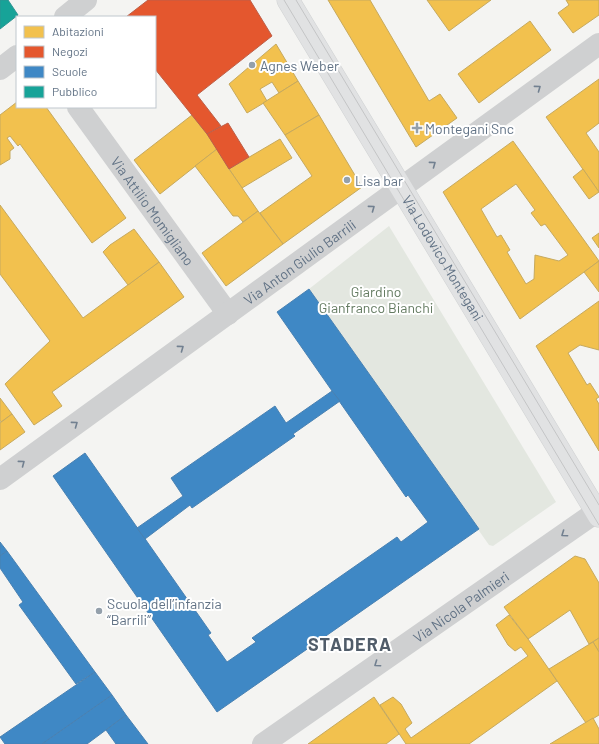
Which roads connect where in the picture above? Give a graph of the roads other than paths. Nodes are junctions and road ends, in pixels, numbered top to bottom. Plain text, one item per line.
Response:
1 (86, 0) edge
2 (288, 0) edge
3 (66, 16) edge
4 (599, 44) edge
5 (16, 57) edge
6 (0, 69) edge
7 (79, 108) edge
8 (402, 187) junction
9 (228, 314) junction
10 (0, 479) edge
11 (598, 513) edge
12 (263, 744) edge

1 - 3 street
2 - 8 street, Via Lodovico Montegani
8 -> 4 street, Via Anton Giulio Barrili
5 - 6 street
7 - 9 street, Via Attilio Momigliano
9 -> 8 street, Via Anton Giulio Barrili
8 - 11 street, Via Lodovico Montegani
10 -> 9 street, Via Anton Giulio Barrili
11 -> 12 street, Via Nicola Palmieri

